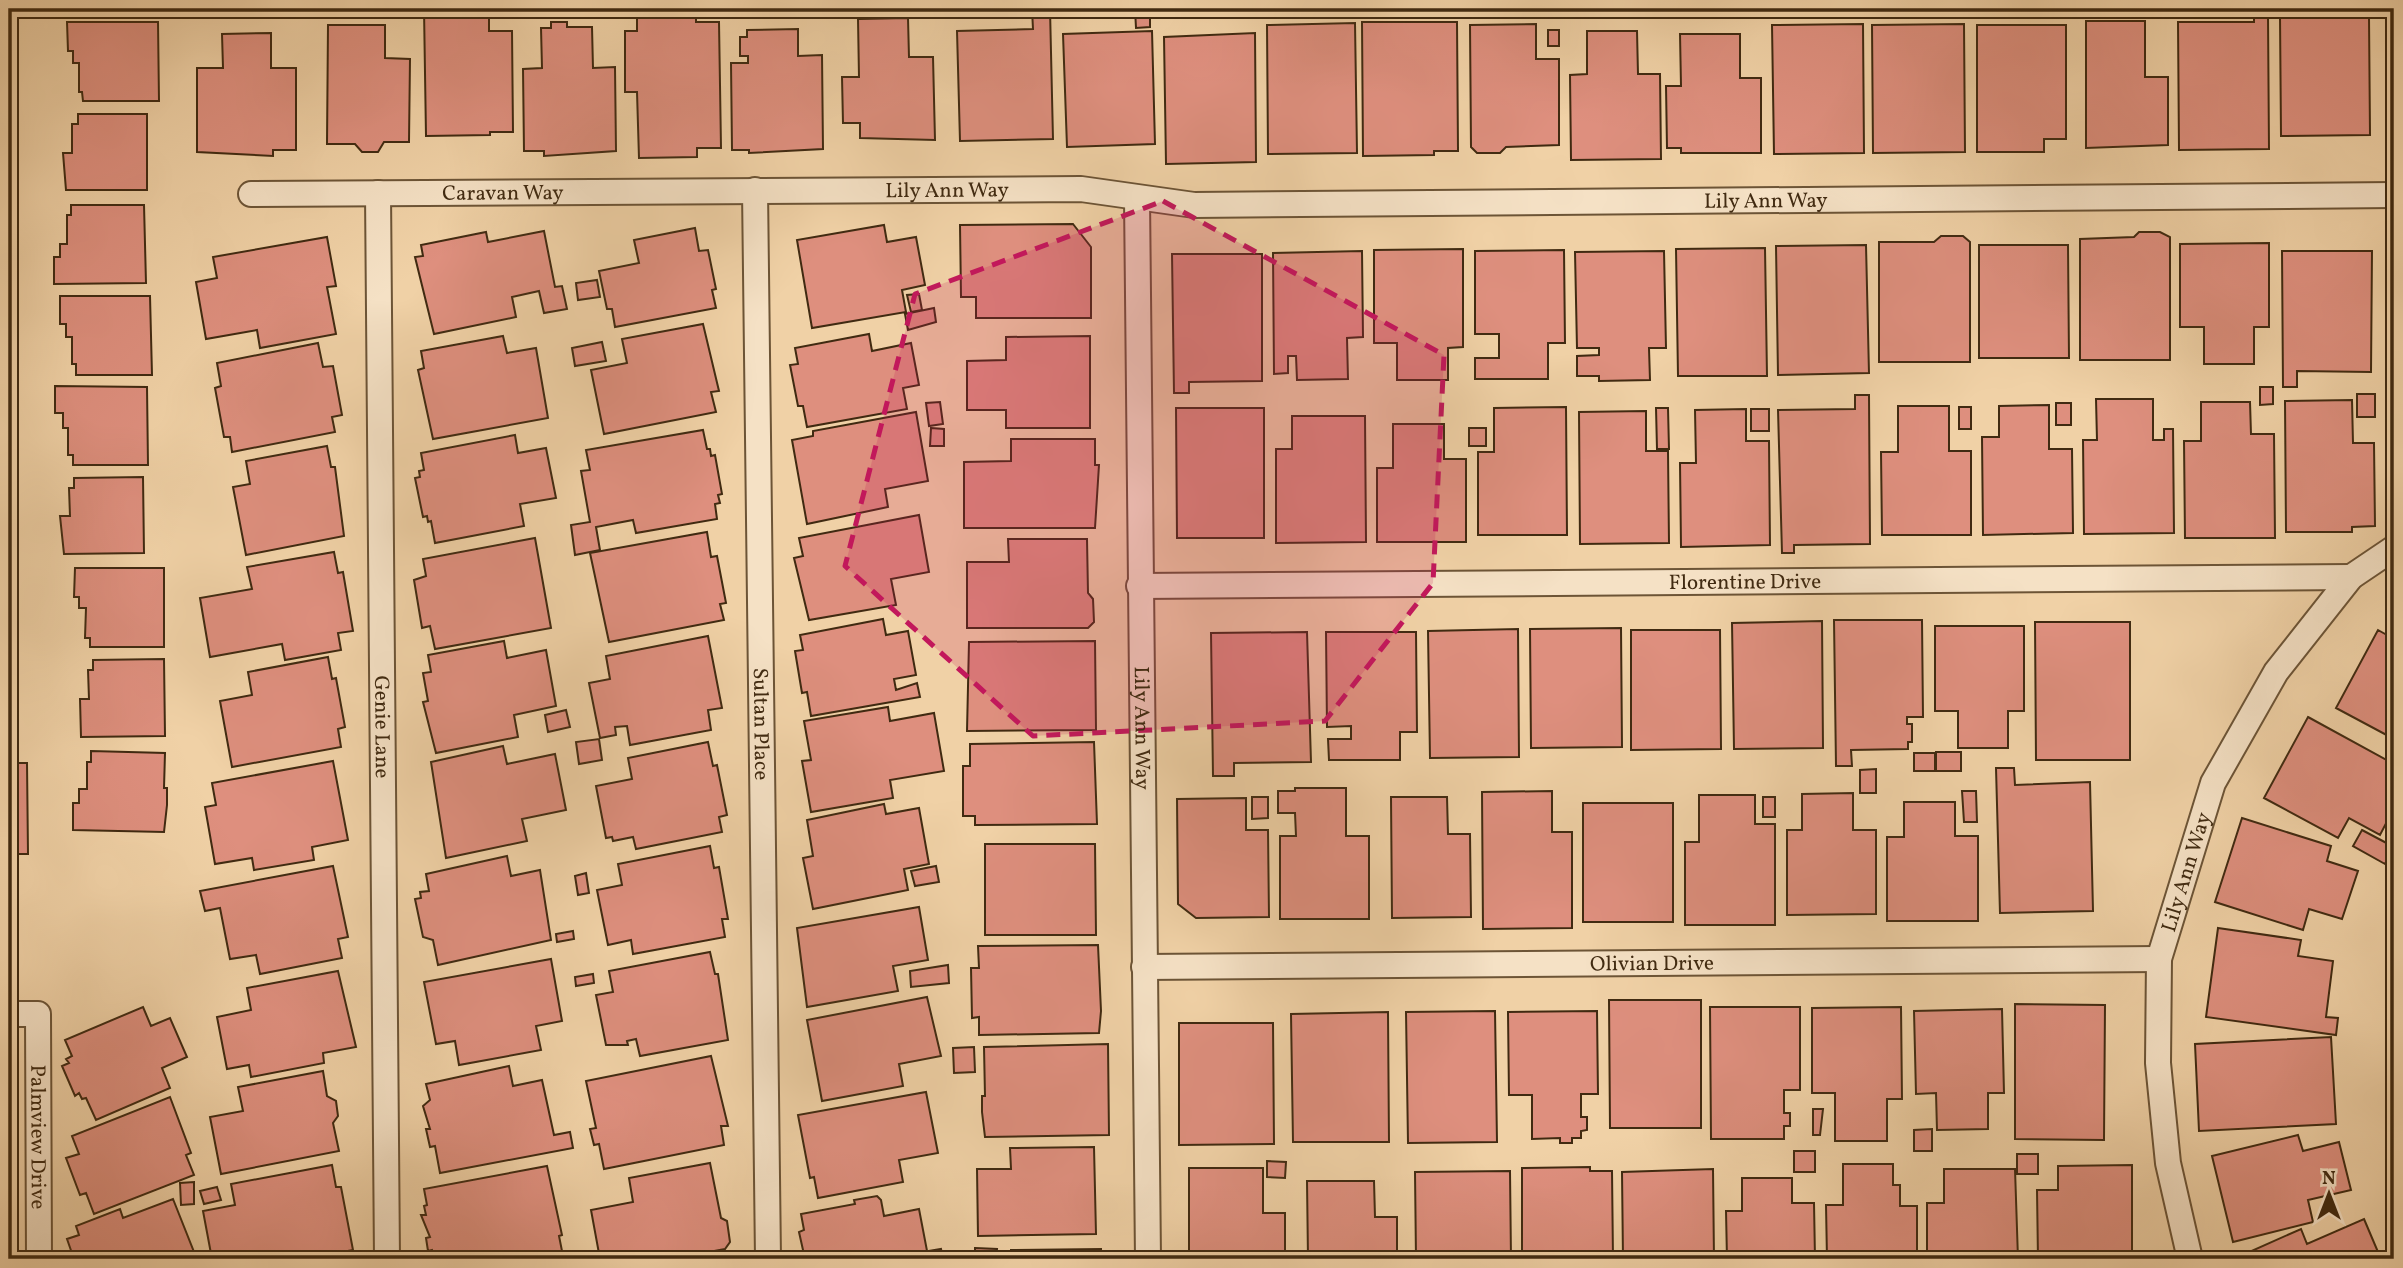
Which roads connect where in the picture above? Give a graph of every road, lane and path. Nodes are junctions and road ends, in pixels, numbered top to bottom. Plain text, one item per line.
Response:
1 (755, 190) junction
2 (378, 193) junction
3 (251, 194) dead end
4 (2394, 195) edge
5 (1137, 198) junction
6 (2394, 548) edge
7 (2351, 577) junction
8 (1139, 586) junction
9 (2159, 958) junction
10 (1144, 967) junction
11 (9, 1014) edge
12 (39, 1259) edge
13 (387, 1259) edge
14 (768, 1259) edge
15 (1148, 1259) edge
16 (2190, 1259) edge

1 - 2 lane, Caravan Way
1 - 5 lane, Lily Ann Way
1 - 14 lane, Sultan Place
2 - 3 lane, Caravan Way
2 - 13 lane, Genie Lane
4 - 5 lane, Lily Ann Way
5 - 8 lane, Lily Ann Way
6 - 7 lane, Lily Ann Way
7 - 8 lane, Florentine Drive
7 - 9 lane, Lily Ann Way
8 - 10 lane, Lily Ann Way
9 - 10 lane, Olivian Drive
9 - 16 lane, Lily Ann Way
10 - 15 lane, Lily Ann Way
11 - 12 lane, Palmview Drive

